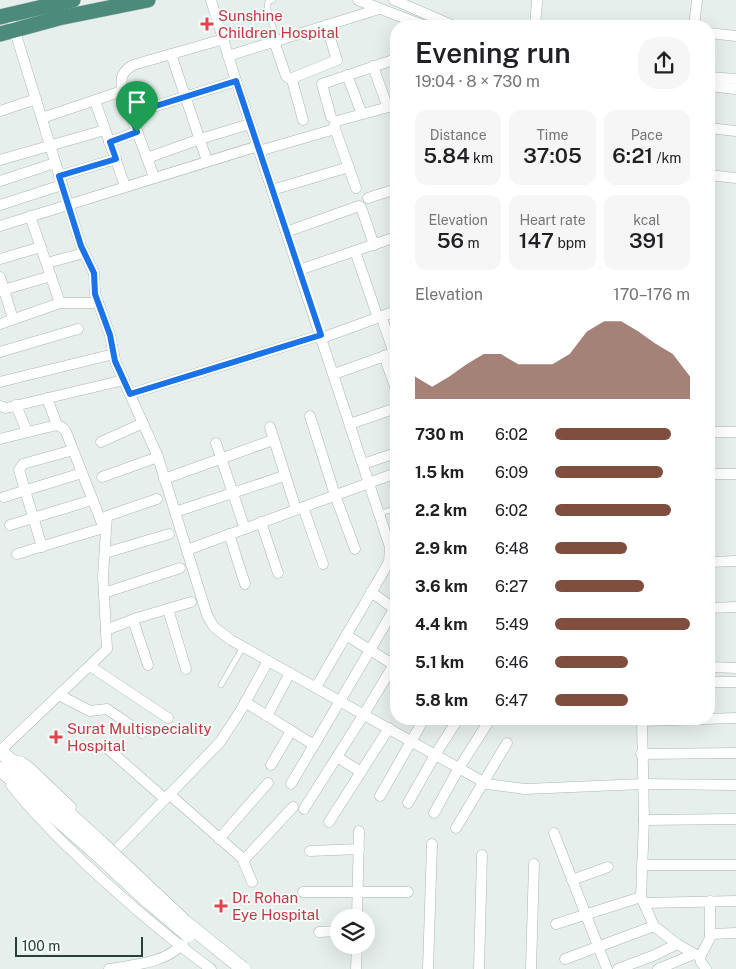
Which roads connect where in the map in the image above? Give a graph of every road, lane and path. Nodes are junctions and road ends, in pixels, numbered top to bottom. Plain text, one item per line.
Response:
1 (72, 0) edge
2 (148, 0) edge
3 (211, 0) edge
4 (273, 0) edge
5 (358, 0) edge
6 (394, 0) edge
7 (697, 0) edge
8 (537, 2) dead end
9 (379, 9) junction
10 (409, 20) edge
11 (440, 20) edge
12 (536, 20) edge
13 (695, 20) edge
14 (6, 24) edge
15 (326, 25) junction
16 (715, 34) edge
17 (736, 36) edge
18 (224, 39) junction
19 (276, 41) junction
20 (171, 54) junction
21 (228, 56) junction
22 (390, 61) edge
23 (373, 66) junction
24 (348, 75) junction
25 (715, 77) edge
26 (736, 79) edge
27 (292, 80) junction
28 (236, 81) junction
29 (715, 87) edge
30 (736, 89) edge
31 (122, 90) junction
32 (186, 97) junction
33 (36, 99) junction
34 (385, 100) dead end
35 (95, 101) junction
36 (390, 108) edge
37 (360, 109) dead end
38 (0, 112) edge
39 (130, 114) junction
40 (331, 117) dead end
41 (42, 118) junction
42 (303, 120) dead end
43 (250, 124) junction
44 (335, 129) junction
45 (715, 129) edge
46 (105, 130) junction
47 (736, 131) edge
48 (137, 132) junction
49 (200, 139) junction
50 (110, 142) junction
51 (50, 146) junction
52 (258, 149) junction
53 (147, 158) junction
54 (116, 159) junction
55 (0, 160) edge
56 (207, 161) junction
57 (55, 163) junction
58 (348, 167) junction
59 (715, 176) edge
60 (154, 177) junction
61 (736, 178) edge
62 (0, 181) edge
63 (60, 181) junction
64 (125, 186) junction
65 (356, 188) dead end
66 (272, 190) junction
67 (390, 193) edge
68 (368, 198) dead end
69 (68, 204) junction
70 (0, 205) edge
71 (30, 216) junction
72 (0, 226) edge
73 (286, 232) junction
74 (390, 241) edge
75 (374, 245) junction
76 (41, 247) junction
77 (355, 251) junction
78 (84, 253) junction
79 (0, 259) edge
80 (47, 264) junction
81 (299, 270) junction
82 (0, 276) edge
83 (51, 276) junction
84 (2, 290) edge
85 (60, 303) junction
86 (98, 303) junction
87 (390, 313) edge
88 (380, 317) junction
89 (13, 319) junction
90 (0, 324) edge
91 (78, 329) dead end
92 (322, 337) junction
93 (390, 348) edge
94 (0, 352) edge
95 (114, 354) junction
96 (390, 355) edge
97 (334, 374) junction
98 (124, 380) junction
99 (0, 382) edge
100 (130, 394) junction
101 (46, 398) junction
102 (16, 405) junction
103 (0, 406) edge
104 (390, 410) edge
105 (310, 416) dead end
106 (143, 423) junction
107 (350, 424) junction
108 (56, 426) junction
109 (270, 426) dead end
110 (27, 432) junction
111 (715, 432) edge
112 (736, 432) edge
113 (0, 439) edge
114 (273, 440) junction
115 (101, 442) dead end
116 (216, 443) dead end
117 (73, 450) junction
118 (390, 455) edge
119 (158, 457) junction
120 (221, 460) junction
121 (364, 464) junction
122 (82, 473) junction
123 (715, 474) edge
124 (736, 474) edge
125 (390, 475) edge
126 (284, 476) junction
127 (102, 477) dead end
128 (164, 479) junction
129 (370, 482) junction
130 (25, 491) junction
131 (233, 493) junction
132 (334, 495) junction
133 (4, 497) dead end
134 (157, 499) dead end
135 (92, 500) junction
136 (299, 508) junction
137 (390, 510) edge
138 (175, 512) junction
139 (379, 514) junction
140 (33, 518) junction
141 (261, 522) junction
142 (10, 525) dead end
143 (244, 528) junction
144 (104, 531) junction
145 (169, 534) dead end
146 (229, 534) junction
147 (42, 547) junction
148 (355, 549) dead end
149 (187, 550) junction
150 (17, 554) dead end
151 (105, 554) junction
152 (736, 561) edge
153 (715, 562) edge
154 (323, 564) dead end
155 (180, 568) dead end
156 (278, 573) dead end
157 (245, 584) dead end
158 (371, 592) junction
159 (104, 593) junction
160 (191, 602) dead end
161 (390, 604) edge
162 (736, 607) edge
163 (715, 608) edge
164 (168, 609) junction
165 (390, 618) edge
166 (133, 620) junction
167 (106, 630) junction
168 (346, 634) junction
169 (243, 647) junction
170 (370, 650) junction
171 (390, 660) edge
172 (268, 661) junction
173 (148, 665) dead end
174 (90, 666) junction
175 (715, 668) edge
176 (736, 668) edge
177 (186, 669) dead end
178 (390, 671) edge
179 (290, 673) junction
180 (715, 682) edge
181 (736, 682) edge
182 (221, 685) dead end
183 (316, 687) junction
184 (59, 695) junction
185 (340, 701) junction
186 (245, 702) junction
187 (364, 714) junction
188 (267, 716) junction
189 (168, 718) dead end
190 (715, 718) edge
191 (736, 718) edge
192 (421, 725) edge
193 (454, 725) edge
194 (486, 725) edge
195 (642, 725) edge
196 (389, 728) junction
197 (291, 730) junction
198 (142, 732) dead end
199 (412, 741) junction
200 (507, 743) dead end
201 (314, 745) junction
202 (106, 747) dead end
203 (736, 753) edge
204 (641, 754) junction
205 (435, 755) junction
206 (337, 756) junction
207 (1, 758) edge
208 (271, 765) dead end
209 (459, 768) junction
210 (361, 772) junction
211 (483, 782) junction
212 (268, 783) dead end
213 (291, 784) dead end
214 (643, 784) junction
215 (736, 785) edge
216 (380, 796) dead end
217 (167, 797) junction
218 (408, 803) dead end
219 (293, 807) dead end
220 (304, 809) dead end
221 (434, 813) dead end
222 (644, 820) junction
223 (736, 820) edge
224 (329, 822) dead end
225 (456, 828) dead end
226 (359, 831) dead end
227 (554, 833) dead end
228 (219, 838) junction
229 (432, 844) dead end
230 (98, 848) junction
231 (117, 849) junction
232 (359, 850) junction
233 (310, 851) dead end
234 (482, 855) dead end
235 (243, 860) junction
236 (534, 864) dead end
237 (642, 865) junction
238 (736, 865) edge
239 (608, 867) dead end
240 (572, 880) junction
241 (252, 882) dead end
242 (302, 892) dead end
243 (358, 892) junction
244 (408, 892) dead end
245 (642, 900) junction
246 (710, 901) junction
247 (736, 901) edge
248 (357, 909) edge
249 (586, 914) junction
250 (198, 924) junction
251 (556, 924) dead end
252 (654, 926) junction
253 (330, 931) edge
254 (319, 932) dead end
255 (710, 934) junction
256 (736, 934) edge
257 (678, 944) junction
258 (180, 946) junction
259 (598, 946) junction
260 (357, 954) edge
261 (566, 959) dead end
262 (700, 962) edge
263 (109, 969) edge
264 (210, 969) edge
265 (232, 969) edge
266 (243, 969) edge
267 (250, 969) edge
268 (356, 969) edge
269 (428, 969) edge
270 (479, 969) edge
271 (531, 969) edge
272 (607, 969) edge
273 (618, 969) edge
274 (658, 969) edge

1 - 14 highway
2 - 14 highway
3 - 18 street
4 - 19 lane
5 - 9 street
6 - 11 street
7 - 13 street
8 - 12 street
9 - 10 street
9 - 15 street
14 - 33 street
15 - 19 street
15 - 27 street
16 - 17 street
18 - 20 street
18 - 21 street
19 - 21 street
19 - 27 street
20 - 31 street
20 - 32 street
21 - 28 street
22 - 23 street
23 - 24 street
23 - 34 street
24 - 37 street
24 - 40 street
25 - 26 street
27 - 42 street
28 - 32 street
28 - 43 street
29 - 30 street
31 - 35 street
31 - 39 street
32 - 39 street
32 - 49 street
33 - 38 street
33 - 41 street
35 - 41 street
35 - 46 street
36 - 44 street
39 - 48 street
41 - 51 street
43 - 49 street
43 - 52 street
44 - 52 street
44 - 58 street
45 - 47 street
46 - 50 street
46 - 51 street
48 - 50 street
48 - 53 street
49 - 53 street
49 - 56 street
50 - 54 street
51 - 55 street
51 - 57 street
52 - 56 street
52 - 66 street
53 - 60 street
54 - 63 street
54 - 64 street
56 - 60 street
57 - 62 street
57 - 63 street
58 - 65 street
58 - 66 street
59 - 61 street
60 - 64 street
63 - 69 street
63 - 70 street
64 - 69 street
66 - 73 street
67 - 68 street
69 - 71 street
69 - 78 street
71 - 72 street
71 - 76 street
73 - 75 street
73 - 81 street
74 - 75 street
75 - 77 street
76 - 79 street
76 - 80 street
77 - 81 street
77 - 88 street
78 - 80 street
78 - 86 street
80 - 83 street
81 - 92 street
82 - 84 street
83 - 84 street
83 - 85 street
84 - 89 street
85 - 86 street
85 - 89 street
86 - 95 street
87 - 88 street
88 - 92 street
88 - 93 street
89 - 90 street
91 - 94 street
92 - 97 street
92 - 100 street
95 - 98 street
95 - 99 street
96 - 97 street
97 - 107 street
98 - 100 street
98 - 101 street
100 - 106 street
101 - 102 street
101 - 108 street
102 - 103 street
102 - 110 street
104 - 107 street
105 - 132 street
106 - 115 street
106 - 119 street
107 - 121 street
108 - 110 street
108 - 117 street
109 - 114 street
110 - 113 street
111 - 112 street
114 - 120 street
114 - 126 street
116 - 120 street
117 - 122 street
117 - 130 street
118 - 121 street
119 - 127 street
119 - 128 street
120 - 128 street
120 - 131 street
121 - 129 street
122 - 130 street
122 - 135 street
123 - 124 street
125 - 129 street
126 - 131 street
126 - 136 street
128 - 138 street
129 - 132 street
129 - 139 street
130 - 133 street
130 - 140 street
131 - 138 street
131 - 143 street
132 - 136 street
132 - 148 street
134 - 144 street
135 - 140 street
135 - 144 street
136 - 141 street
136 - 154 street
137 - 139 lane
138 - 149 street
139 - 158 street
140 - 142 street
140 - 147 street
141 - 143 street
141 - 156 street
143 - 146 street
144 - 147 street
144 - 151 street
145 - 151 street
146 - 149 street
146 - 157 street
147 - 150 street
149 - 169 street
151 - 159 street
152 - 153 street
155 - 159 street
158 - 161 street
158 - 168 street
159 - 167 street
160 - 164 street
162 - 163 street
164 - 166 street
164 - 177 street
165 - 170 street
166 - 167 street
166 - 173 street
167 - 174 street
168 - 170 street
168 - 183 street
169 - 172 street
169 - 182 lane
170 - 171 street
170 - 185 street
172 - 179 street
172 - 186 street
174 - 184 street
174 - 189 street
175 - 176 street
178 - 187 street
179 - 183 street
179 - 188 street
180 - 181 street
183 - 185 street
184 - 198 street
184 - 207 street
185 - 187 street
185 - 201 street
186 - 188 street
186 - 217 street
187 - 196 street
187 - 206 street
188 - 197 street
190 - 191 street
192 - 199 street
193 - 205 street
194 - 209 street
195 - 204 street
196 - 199 street
196 - 210 street
197 - 201 street
197 - 208 street
199 - 205 street
199 - 216 street
200 - 211 street
201 - 213 street
202 - 217 street
203 - 204 street
204 - 214 street
205 - 209 street
205 - 218 street
206 - 210 street
206 - 220 street
207 - 230 main road
207 - 231 street
207 - 258 street
209 - 211 street
209 - 221 street
210 - 224 street
211 - 214 street
211 - 225 street
212 - 228 street
214 - 215 street
214 - 222 street
217 - 228 street
217 - 231 street
219 - 235 street
222 - 223 street
222 - 237 street
226 - 232 street
227 - 240 street
228 - 235 street
229 - 269 street
230 - 265 main road, bridge
230 - 266 main road, bridge
231 - 250 street
232 - 233 street
232 - 243 street
234 - 270 street
235 - 241 street
236 - 271 street
237 - 238 street
237 - 245 street
239 - 240 street
240 - 249 street
242 - 243 street
243 - 244 street
243 - 248 street
245 - 246 street
245 - 249 street
245 - 252 street
246 - 247 street
246 - 255 street
249 - 251 street
249 - 259 street
250 - 258 street
250 - 267 street
252 - 257 street
252 - 259 street
253 - 254 street
255 - 256 street
255 - 262 street
257 - 262 street
257 - 273 street
258 - 263 street
258 - 264 street
259 - 261 street
259 - 272 street
260 - 268 street
262 - 274 street

